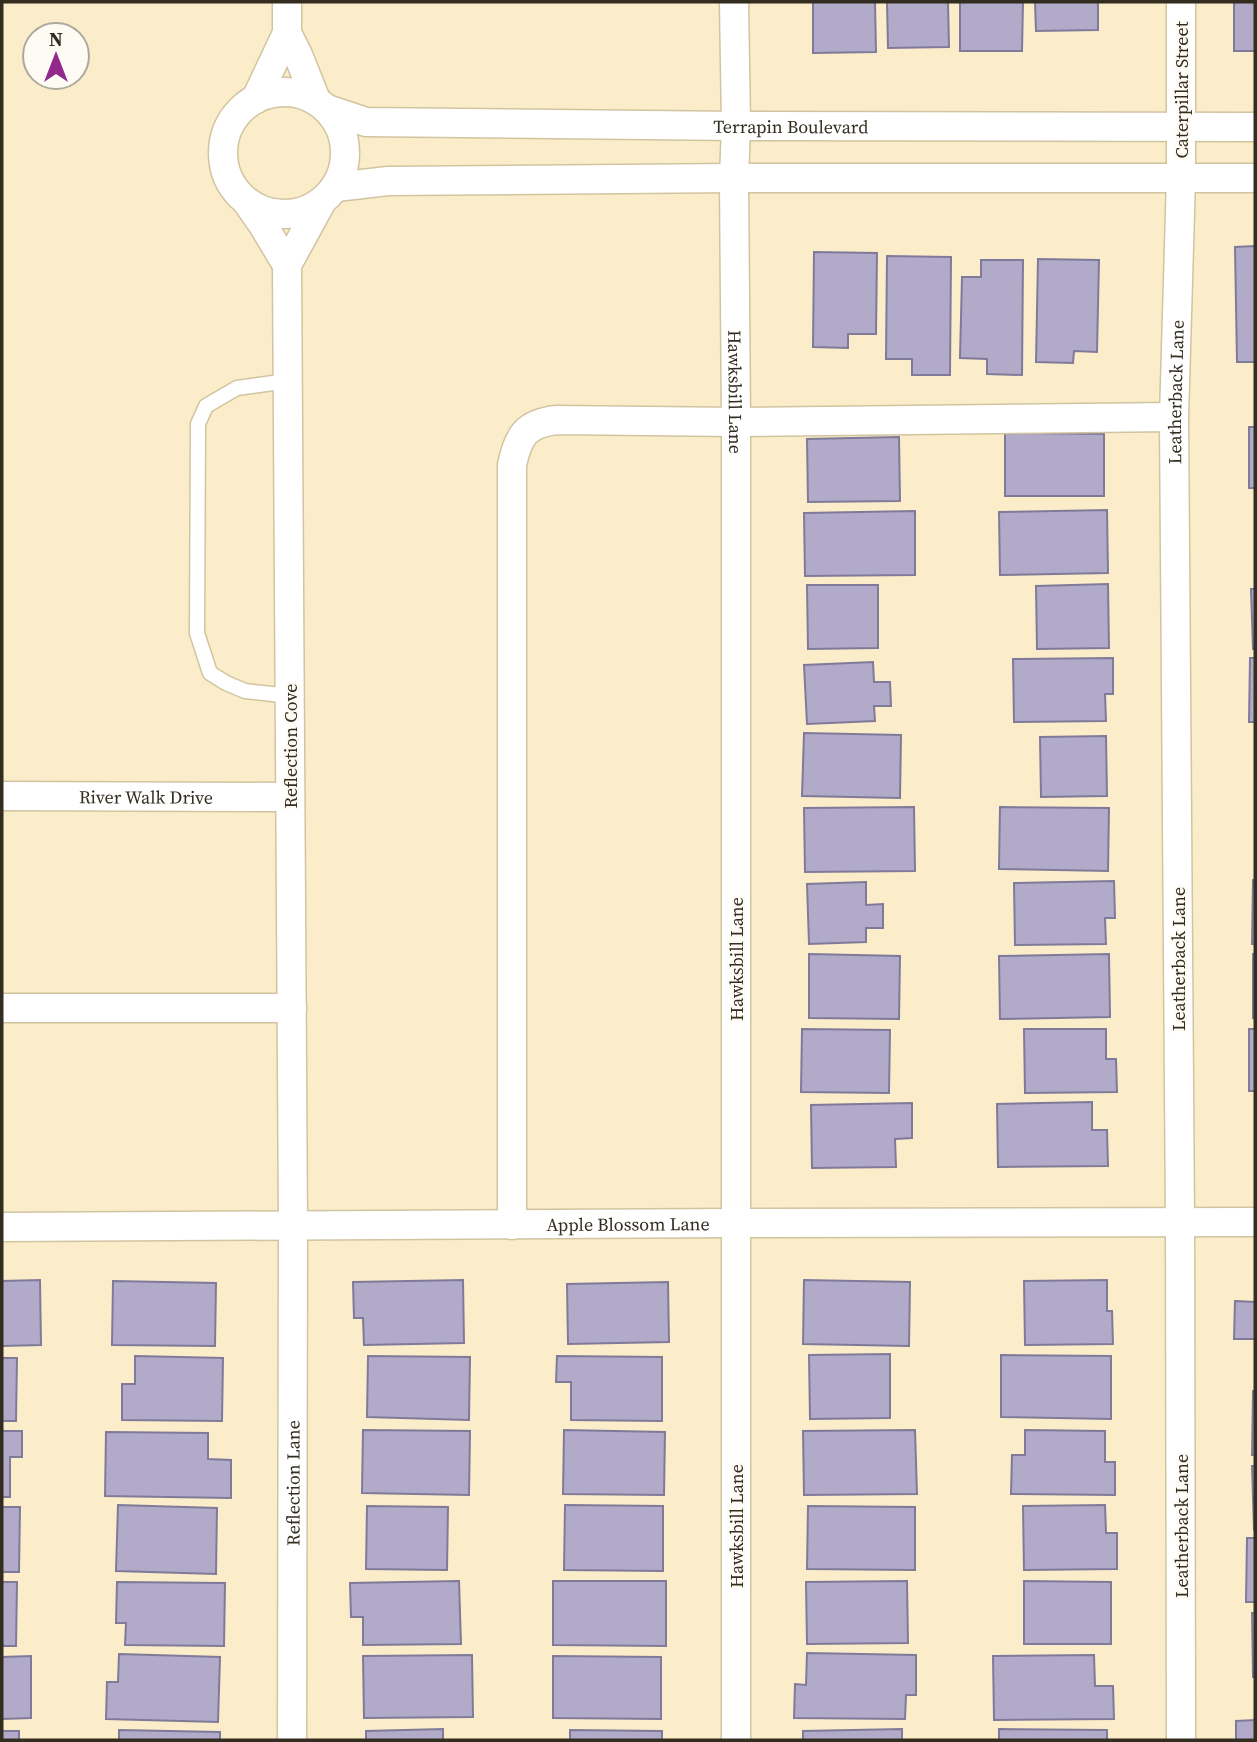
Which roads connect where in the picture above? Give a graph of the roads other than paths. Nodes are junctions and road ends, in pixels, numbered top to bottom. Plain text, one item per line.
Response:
1 (287, 2) edge
2 (734, 2) edge
3 (1181, 2) edge
4 (287, 33) junction
5 (256, 99) junction
6 (321, 104) junction
7 (736, 126) junction
8 (1181, 127) junction
9 (1255, 127) edge
10 (734, 178) junction
11 (1181, 178) junction
12 (1255, 178) edge
13 (329, 194) junction
14 (247, 202) junction
15 (287, 265) junction
16 (288, 381) junction
17 (1174, 417) junction
18 (736, 422) junction
19 (290, 696) junction
20 (2, 796) edge
21 (290, 797) junction
22 (2, 1008) edge
23 (292, 1008) junction
24 (1180, 1222) junction
25 (1255, 1222) edge
26 (736, 1223) junction
27 (512, 1225) junction
28 (293, 1226) junction
29 (2, 1227) edge
30 (292, 1740) edge
31 (736, 1740) edge
32 (1181, 1740) edge

1 - 4 street
2 - 7 street, Hawksbill Lane
3 - 8 street, Caterpillar Street
4 - 5 street
4 - 6 street
5 - 6 street
5 - 14 street
6 - 7 street, Terrapin Boulevard
6 - 13 street
7 - 8 street, Terrapin Boulevard
7 - 10 street, Hawksbill Lane
8 - 9 street, Terrapin Boulevard
8 - 11 street, Caterpillar Street
10 - 11 street
10 - 13 street
10 - 18 street, Hawksbill Lane
11 - 12 street
11 - 17 street, Leatherback Lane
13 - 14 street
13 - 15 street, Reflection Cove
14 - 15 street
15 - 16 street, Reflection Cove
16 - 19 street, Reflection Cove
16 - 19 lane
17 - 18 street
17 - 24 street, Leatherback Lane
18 - 26 street, Hawksbill Lane
18 - 27 street
19 - 21 street, Reflection Cove
20 - 21 street, River Walk Drive
21 - 23 street, Reflection Cove
22 - 23 street
23 - 28 street, Reflection Cove
24 - 25 street, Apple Blossom Lane
24 - 26 street, Apple Blossom Lane
24 - 32 street, Leatherback Lane
26 - 27 street, Apple Blossom Lane
26 - 31 street, Hawksbill Lane
27 - 28 street, Apple Blossom Lane
28 - 29 street, Apple Blossom Lane
28 - 30 street, Reflection Lane

